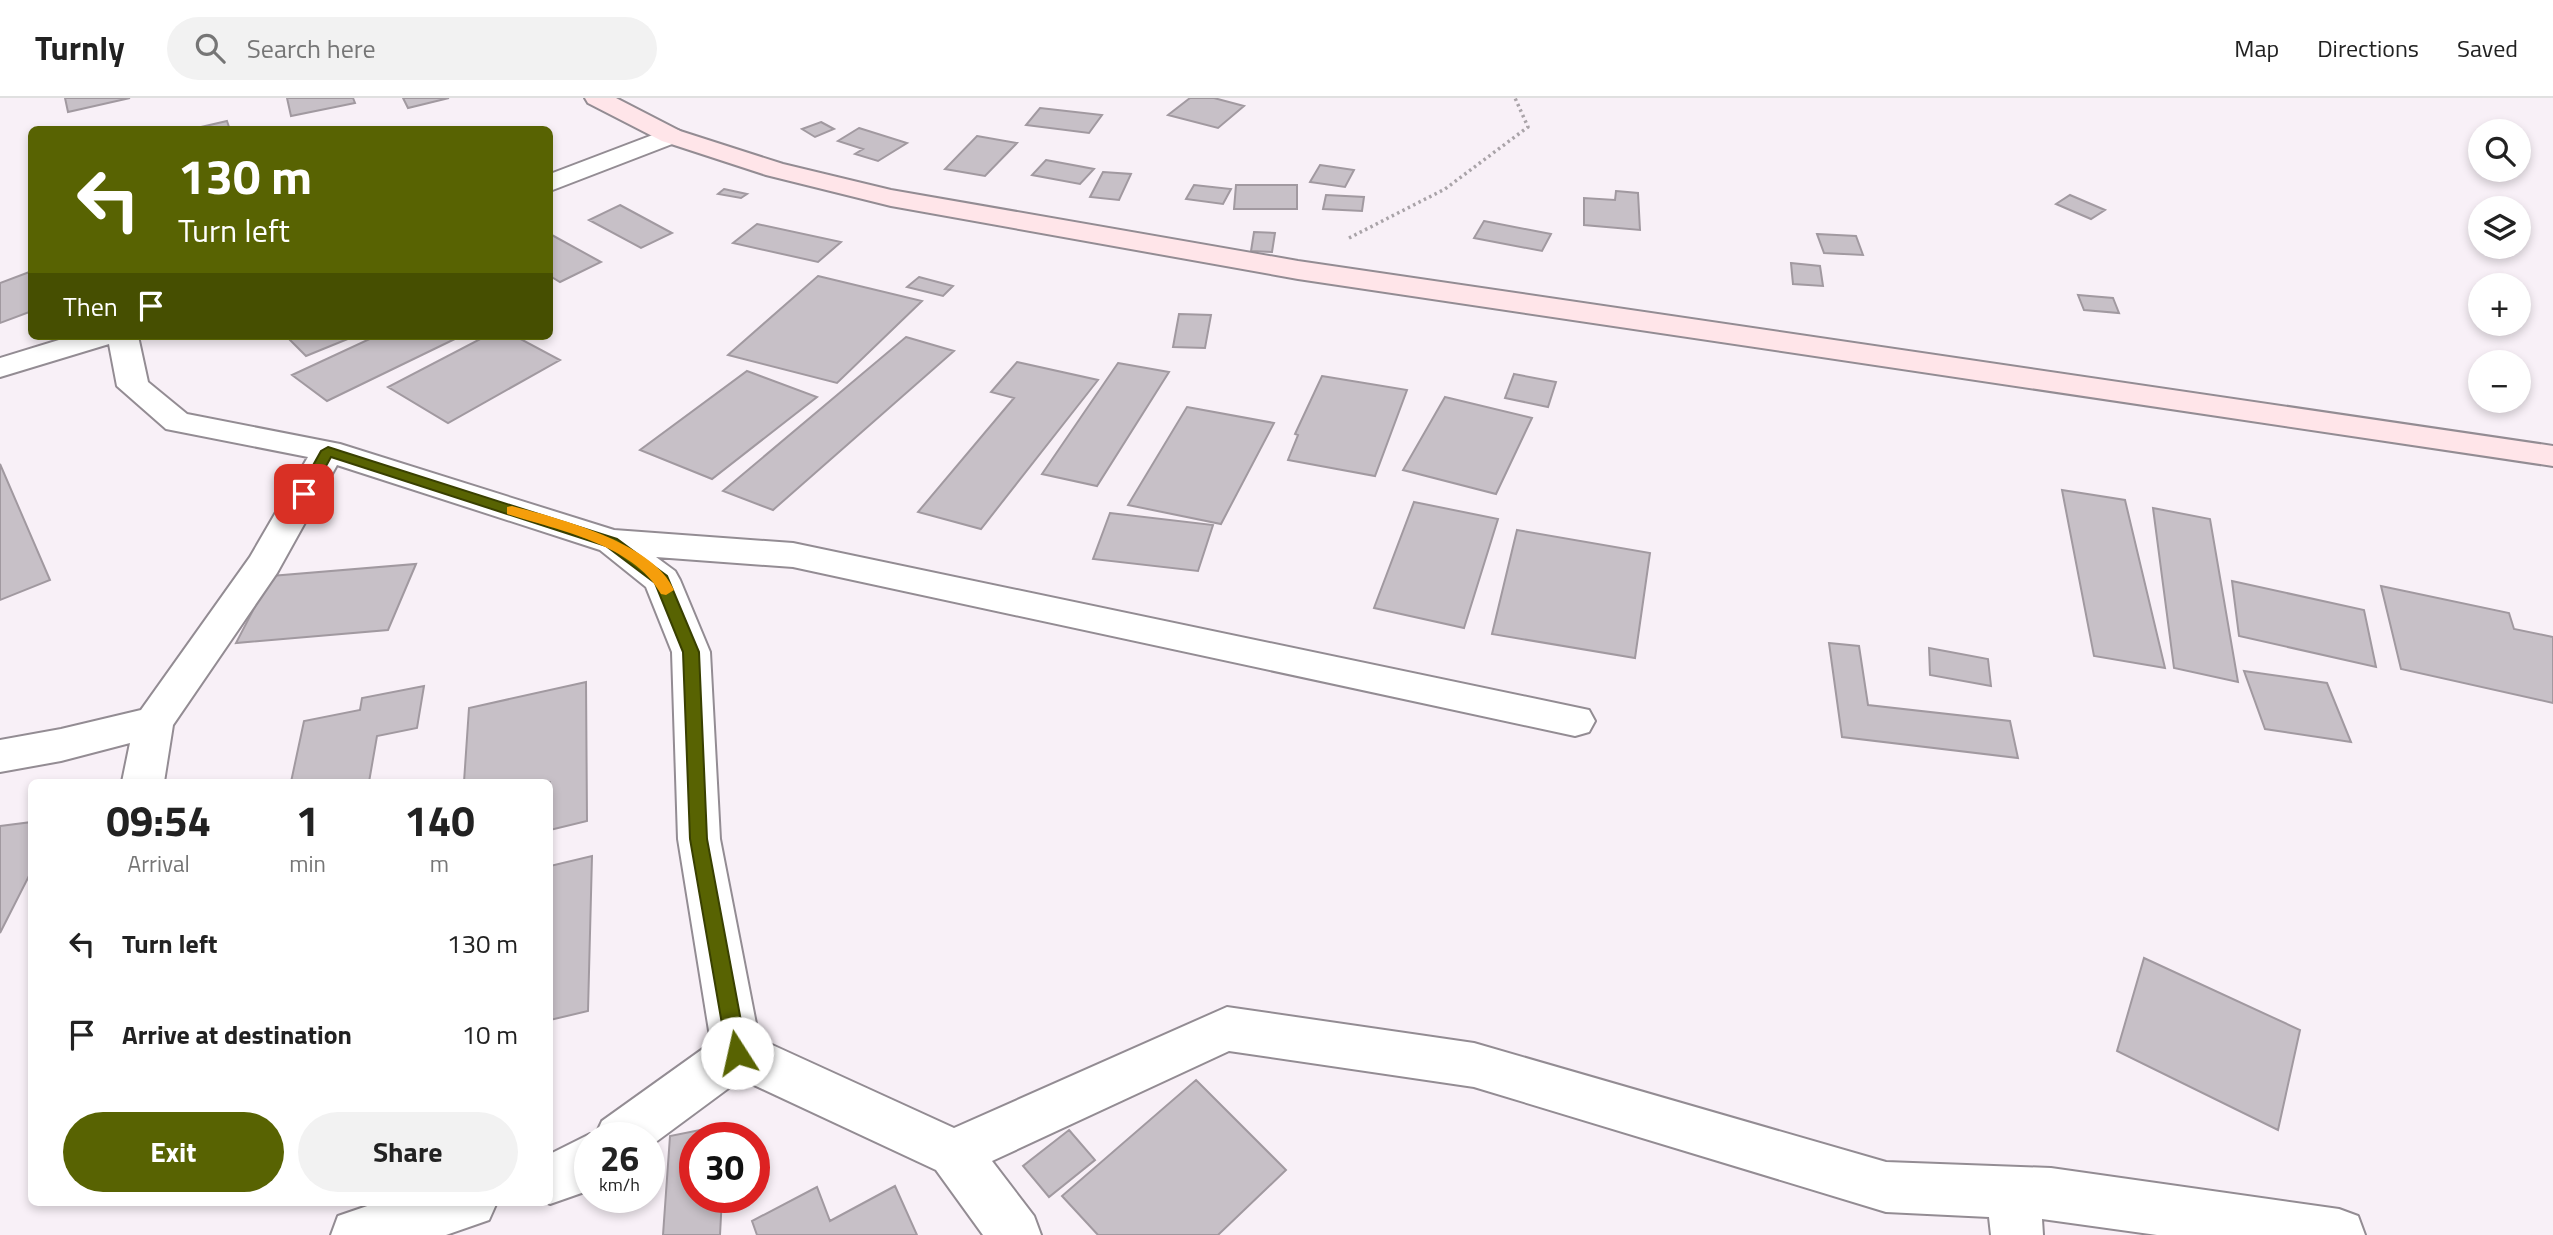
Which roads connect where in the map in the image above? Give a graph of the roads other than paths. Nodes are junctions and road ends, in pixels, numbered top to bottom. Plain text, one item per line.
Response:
1 (597, 98) edge
2 (671, 136) junction
3 (553, 182) edge
4 (91, 340) edge
5 (124, 340) edge
6 (0, 368) edge
7 (328, 451) junction
8 (2553, 456) edge
9 (612, 542) junction
10 (1575, 721) dead end
11 (154, 722) junction
12 (0, 756) edge
13 (144, 779) edge
14 (737, 1053) junction
15 (642, 1122) edge
16 (954, 1153) junction
17 (574, 1170) edge
18 (553, 1179) edge
19 (457, 1206) edge
20 (2016, 1214) edge
21 (358, 1235) edge
22 (1015, 1235) edge
23 (2339, 1235) edge

1 - 2 main road
2 - 3 street
2 - 8 main road
4 - 6 street
5 - 7 street
7 - 9 street
7 - 11 street
9 - 10 street
9 - 14 street
11 - 12 street
11 - 13 street
14 - 15 street
14 - 16 street
16 - 20 street
16 - 22 street
17 - 18 street
19 - 21 street
20 - 23 street

